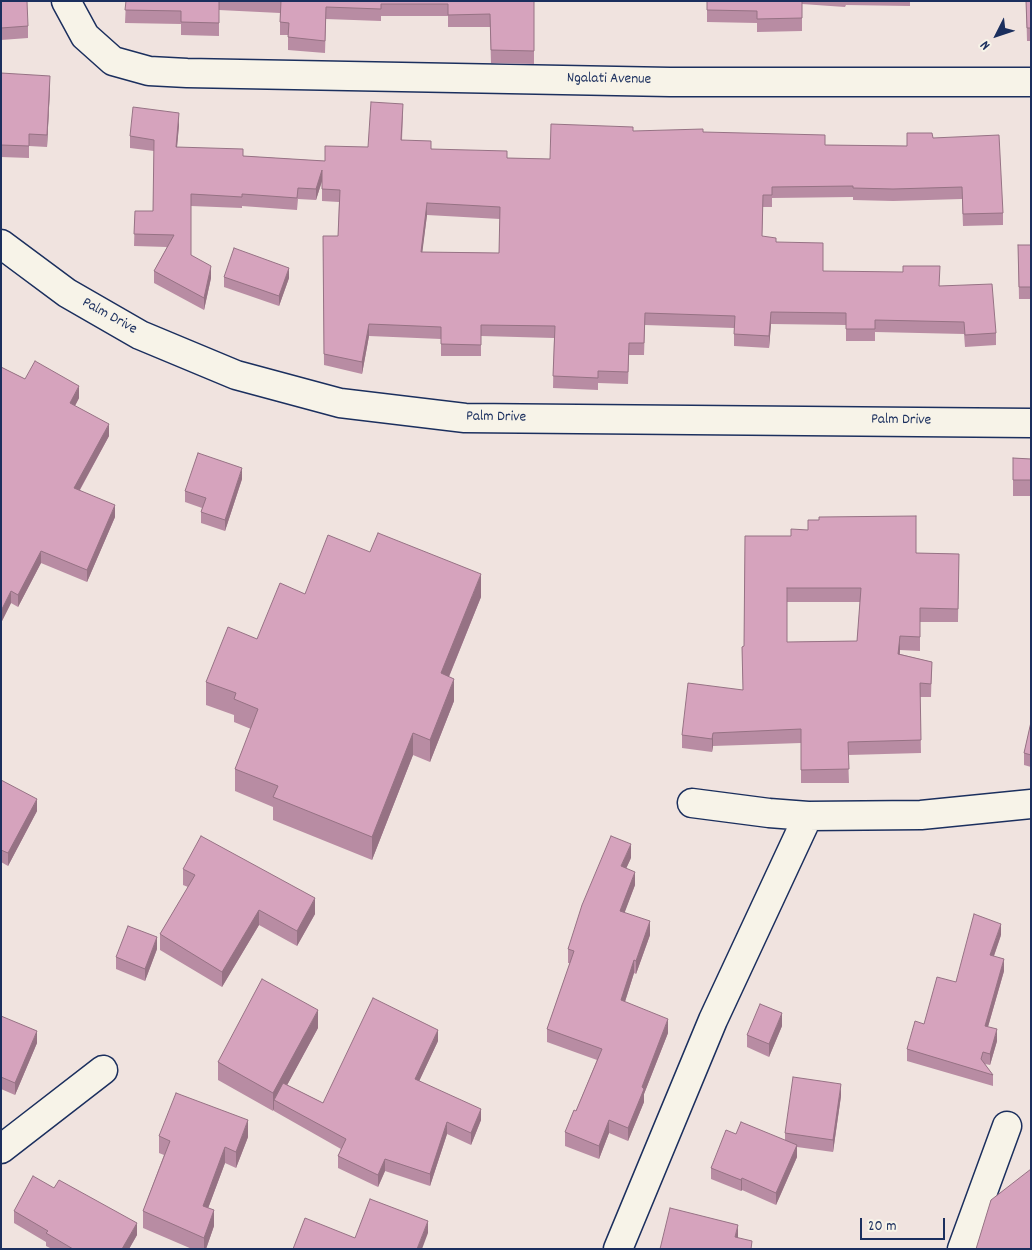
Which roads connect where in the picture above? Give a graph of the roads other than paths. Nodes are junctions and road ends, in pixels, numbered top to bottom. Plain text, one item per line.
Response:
1 (66, 1) edge
2 (1031, 82) edge
3 (1, 244) edge
4 (1031, 423) edge
5 (692, 804) dead end
6 (1031, 804) edge
7 (808, 816) junction
8 (103, 1070) dead end
9 (1007, 1126) dead end
10 (1, 1149) edge
11 (618, 1249) edge
12 (962, 1249) edge

1 - 2 street, Ngalati Avenue
3 - 4 street, Palm Drive
5 - 7 street
6 - 7 street
7 - 11 street
8 - 10 street
9 - 12 street

